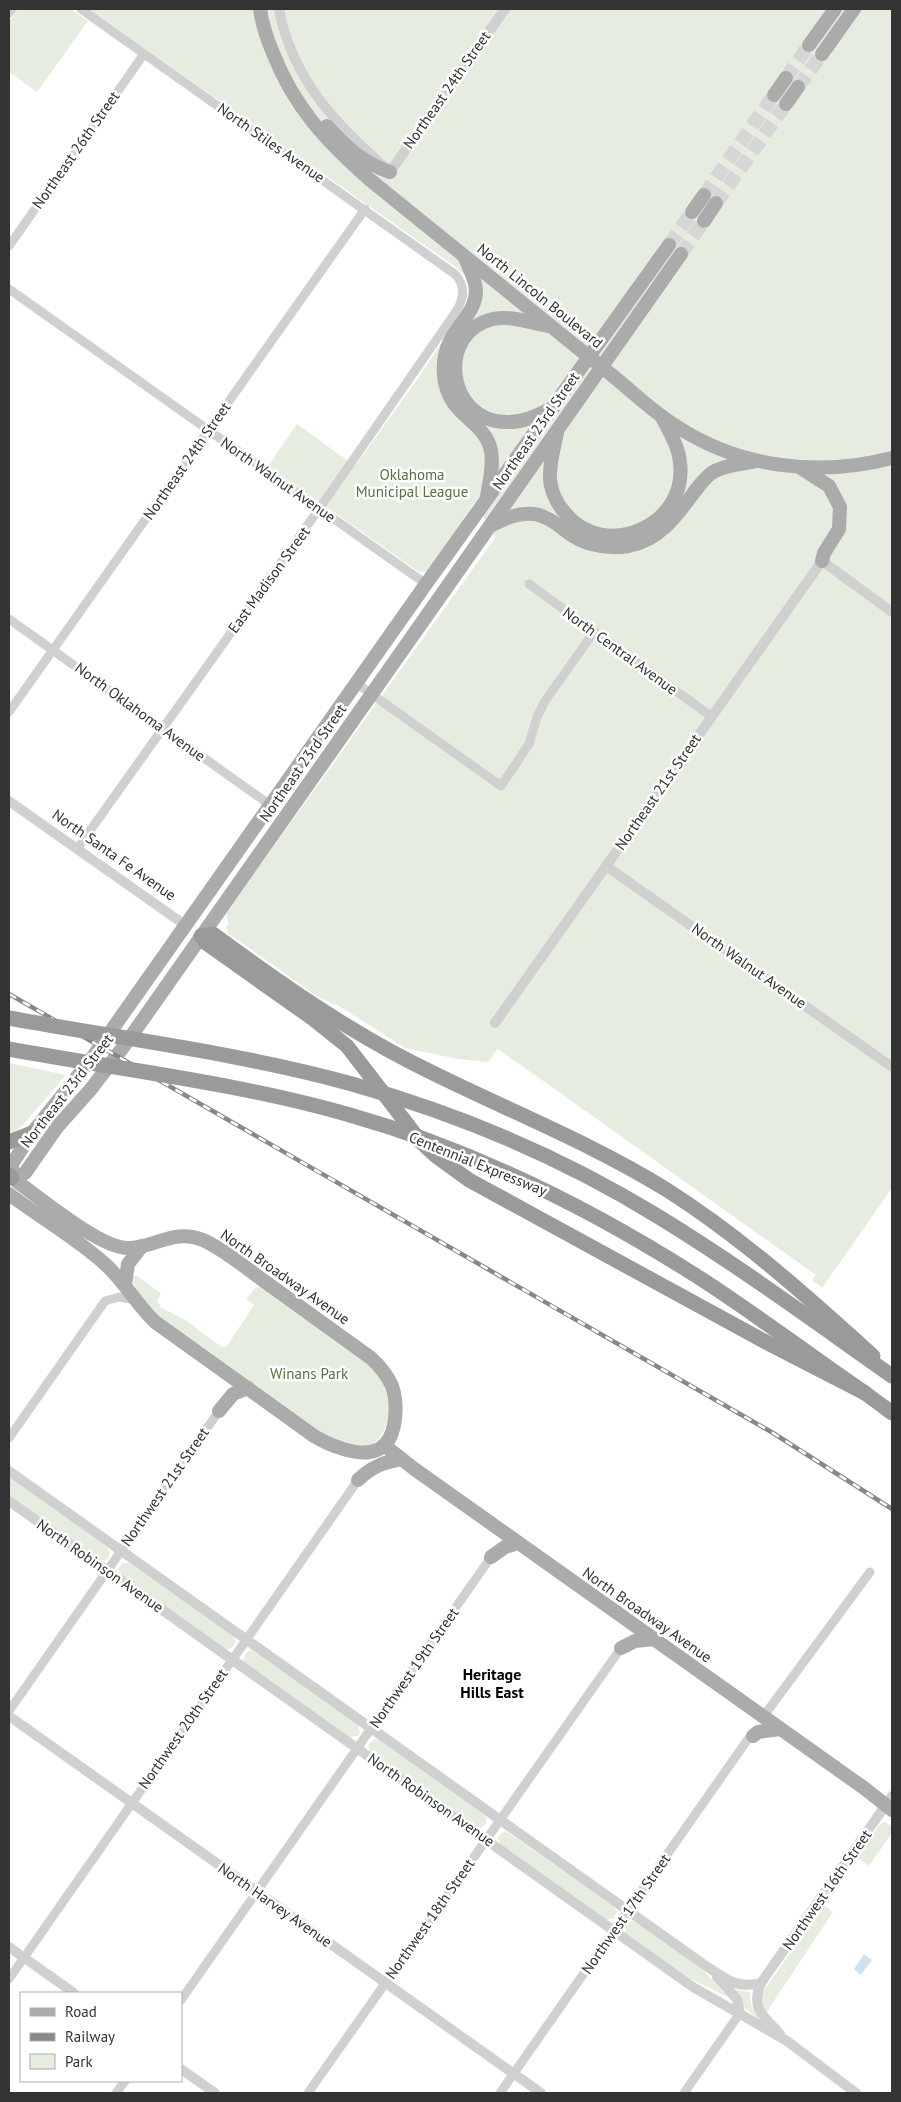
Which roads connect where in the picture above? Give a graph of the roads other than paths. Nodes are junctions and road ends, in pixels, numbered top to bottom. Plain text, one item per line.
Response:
1 (12, 9) edge
2 (81, 9) edge
3 (280, 9) edge
4 (505, 9) edge
5 (835, 9) edge
6 (854, 9) edge
7 (261, 10) edge
8 (9, 13) edge
9 (809, 45) tunnel mouth
10 (144, 54) junction
11 (822, 54) tunnel mouth
12 (786, 78) tunnel mouth
13 (798, 87) tunnel mouth
14 (774, 95) tunnel mouth
15 (295, 99) junction
16 (786, 104) tunnel mouth
17 (390, 172) junction
18 (704, 195) tunnel mouth
19 (716, 204) tunnel mouth
20 (365, 210) junction
21 (692, 212) tunnel mouth
22 (704, 221) tunnel mouth
23 (669, 245) tunnel mouth
24 (9, 246) edge
25 (681, 254) tunnel mouth
26 (464, 255) junction
27 (460, 280) joint
28 (9, 289) edge
29 (550, 326) junction
30 (554, 408) junction
31 (662, 417) junction
32 (558, 428) junction
33 (208, 431) junction
34 (892, 458) edge
35 (757, 461) junction
36 (800, 468) junction
37 (486, 501) junction
38 (319, 509) junction
39 (490, 526) junction
40 (822, 561) junction
41 (426, 584) junction
42 (529, 584) dead end
43 (892, 612) edge
44 (9, 619) edge
45 (594, 632) junction
46 (54, 650) junction
47 (356, 683) junction
48 (371, 694) junction
49 (9, 712) edge
50 (712, 717) junction
51 (162, 728) junction
52 (9, 801) edge
53 (270, 805) junction
54 (76, 849) junction
55 (606, 866) junction
56 (185, 925) junction
57 (201, 936) junction
58 (9, 1018) edge
59 (495, 1023) dead end
60 (9, 1049) edge
61 (892, 1068) edge
62 (32, 1133) junction
63 (9, 1142) edge
64 (10, 1176) edge
65 (9, 1194) edge
66 (142, 1246) junction
67 (125, 1284) junction
68 (136, 1300) junction
69 (892, 1375) edge
70 (248, 1388) junction
71 (865, 1393) junction
72 (219, 1411) joint
73 (892, 1413) edge
74 (9, 1438) edge
75 (384, 1445) junction
76 (402, 1459) junction
77 (9, 1471) edge
78 (358, 1480) joint
79 (9, 1501) edge
80 (518, 1543) junction
81 (121, 1551) junction
82 (491, 1557) joint
83 (107, 1571) junction
84 (870, 1572) dead end
85 (654, 1639) junction
86 (246, 1640) junction
87 (621, 1648) joint
88 (232, 1660) junction
89 (9, 1711) edge
90 (9, 1716) edge
91 (763, 1717) junction
92 (371, 1728) junction
93 (780, 1729) junction
94 (753, 1736) joint
95 (357, 1748) junction
96 (132, 1803) junction
97 (890, 1804) edge
98 (499, 1819) junction
99 (486, 1839) junction
100 (257, 1892) junction
101 (628, 1911) junction
102 (614, 1930) junction
103 (9, 1947) edge
104 (24, 1958) junction
105 (706, 1966) junction
106 (9, 1979) edge
107 (385, 1983) junction
108 (761, 1984) junction
109 (73, 1992) edge
110 (182, 1999) edge
111 (740, 2013) junction
112 (787, 2041) junction
113 (182, 2070) edge
114 (513, 2073) junction
115 (124, 2082) edge
116 (116, 2093) edge
117 (215, 2093) edge
118 (308, 2093) edge
119 (500, 2093) edge
120 (541, 2093) edge
121 (684, 2093) edge
122 (856, 2093) edge

1 - 8 street
2 - 10 street, North Stiles Avenue
3 - 17 street
4 - 17 street, Northeast 24th Street
5 - 9 main road
6 - 11 main road
7 - 15 main road, North Lincoln Boulevard
10 - 20 street, North Stiles Avenue
10 - 24 street, Northeast 26th Street
12 - 14 main road
13 - 16 main road
15 - 17 main road
15 - 26 main road, North Lincoln Boulevard
18 - 21 main road
19 - 22 main road
20 - 27 street, North Stiles Avenue
20 - 33 street, Northeast 24th Street
23 - 30 main road, Northeast 23rd Street
25 - 32 main road, Northeast 23rd Street
26 - 29 main road, North Lincoln Boulevard
26 - 37 main road
27 - 38 street, East Madison Street
28 - 33 street, North Walnut Avenue
29 - 30 main road
29 - 31 main road, North Lincoln Boulevard, bridge
30 - 37 main road, Northeast 23rd Street
31 - 32 main road
31 - 35 main road, North Lincoln Boulevard
32 - 39 main road, Northeast 23rd Street
33 - 38 street, North Walnut Avenue
33 - 46 street, Northeast 24th Street
34 - 36 main road, North Lincoln Boulevard
35 - 36 main road, North Lincoln Boulevard
35 - 39 main road
36 - 40 main road
37 - 41 main road, Northeast 23rd Street
38 - 41 street, North Walnut Avenue
38 - 51 street, East Madison Street
39 - 48 main road, Northeast 23rd Street
40 - 43 street
40 - 50 street, Northeast 21st Street
41 - 47 main road, Northeast 23rd Street
42 - 45 street, North Central Avenue
44 - 46 street, North Oklahoma Avenue
45 - 48 street
45 - 50 street, North Central Avenue
46 - 49 street, Northeast 24th Street
46 - 51 street, North Oklahoma Avenue
47 - 48 street
47 - 53 main road, Northeast 23rd Street
48 - 57 main road, Northeast 23rd Street
50 - 55 street, Northeast 21st Street
51 - 53 street, North Oklahoma Avenue
51 - 54 street, East Madison Street
52 - 54 street, North Santa Fe Avenue
53 - 56 main road, Northeast 23rd Street
54 - 56 street, North Santa Fe Avenue
55 - 59 street, Northeast 21st Street
55 - 61 street, North Walnut Avenue
56 - 57 main road, North Santa Fe Avenue
56 - 62 main road, Northeast 23rd Street
57 - 64 main road, Northeast 23rd Street
57 - 69 highway, bridge
57 - 71 highway, bridge
58 - 69 highway, Centennial Expressway, bridge
60 - 71 highway, Centennial Expressway, bridge
62 - 63 highway
62 - 64 main road, Northeast 23rd Street
64 - 66 main road, North Broadway Avenue
65 - 67 main road
66 - 67 main road
66 - 75 main road, North Broadway Avenue
67 - 68 main road
68 - 70 main road
68 - 74 street
70 - 72 main road
70 - 75 main road
71 - 73 highway, Centennial Expressway
72 - 81 street, Northwest 21st Street
75 - 76 main road, North Broadway Avenue
76 - 78 main road
76 - 80 main road, North Broadway Avenue
77 - 81 street, North Robinson Avenue
78 - 86 street, Northwest 20th Street
79 - 83 street, North Robinson Avenue
80 - 82 main road
80 - 85 main road, North Broadway Avenue
81 - 83 street, Northwest 21st Street
81 - 86 street, North Robinson Avenue
82 - 92 street, Northwest 19th Street
83 - 88 street, North Robinson Avenue
83 - 89 street, Northwest 21st Street
84 - 91 street
85 - 87 main road
85 - 91 main road, North Broadway Avenue
86 - 88 street, Northwest 20th Street
86 - 92 street, North Robinson Avenue
87 - 98 street, Northwest 18th Street
88 - 95 street, North Robinson Avenue
88 - 96 street, Northwest 20th Street
90 - 96 street, North Harvey Avenue
91 - 93 main road, North Broadway Avenue
92 - 95 street, Northwest 19th Street
92 - 98 street, North Robinson Avenue
93 - 94 main road
93 - 97 main road, North Broadway Avenue
94 - 101 street, Northwest 17th Street
95 - 99 street, North Robinson Avenue
95 - 100 street, Northwest 19th Street
96 - 100 street, North Harvey Avenue
96 - 104 street, Northwest 20th Street
97 - 108 street, Northwest 16th Street
98 - 99 street, Northwest 18th Street
98 - 101 street, North Robinson Avenue
99 - 102 street, North Robinson Avenue
99 - 107 street, Northwest 18th Street
100 - 107 street, North Harvey Avenue
100 - 110 street, Northwest 19th Street
101 - 102 street, Northwest 17th Street
101 - 105 street, North Robinson Avenue
102 - 111 street, North Robinson Avenue
102 - 114 street, Northwest 17th Street
103 - 104 street
104 - 106 street, Northwest 20th Street
104 - 109 street
105 - 108 street
105 - 111 street
107 - 114 street, North Harvey Avenue
107 - 118 street, Northwest 18th Street
108 - 112 street
111 - 112 street, North Robinson Avenue
111 - 121 street
112 - 122 street, North Robinson Avenue
113 - 117 street
114 - 119 street, Northwest 17th Street
114 - 120 street, North Harvey Avenue
115 - 116 street

